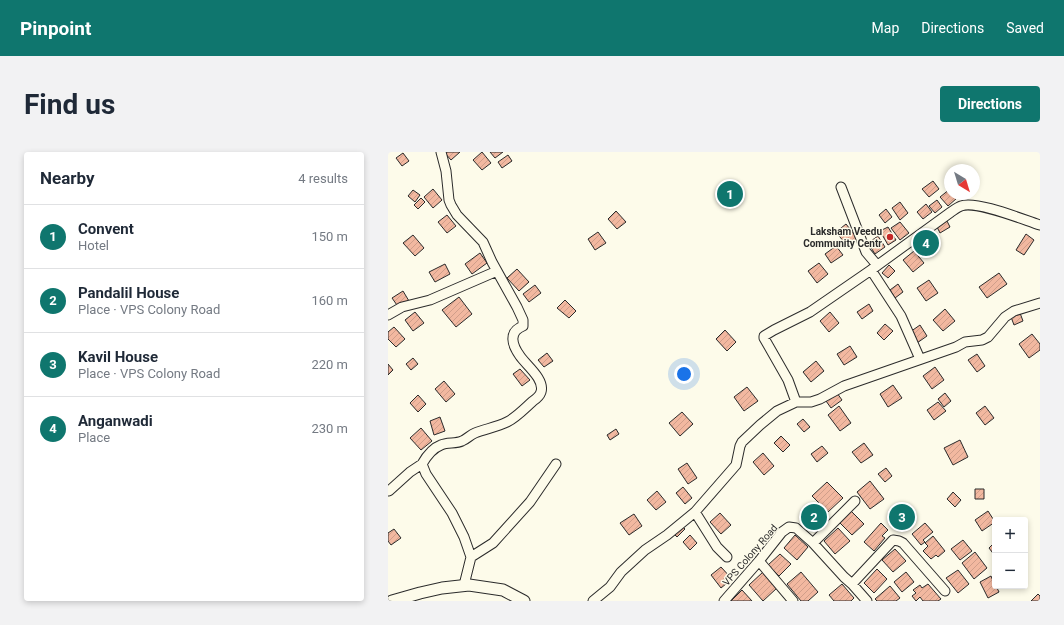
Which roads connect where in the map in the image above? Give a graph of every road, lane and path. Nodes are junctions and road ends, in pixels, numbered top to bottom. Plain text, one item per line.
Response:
1 (441, 152) edge
2 (841, 187) dead end
3 (1040, 225) edge
4 (874, 268) junction
5 (497, 271) junction
6 (1040, 303) edge
7 (388, 315) edge
8 (920, 360) junction
9 (796, 402) junction
10 (422, 464) junction
11 (556, 464) dead end
12 (389, 491) edge
13 (855, 500) dead end
14 (695, 512) junction
15 (813, 543) junction
16 (471, 557) junction
17 (727, 557) dead end
18 (759, 562) junction
19 (852, 584) junction
20 (464, 586) junction
21 (945, 591) dead end
22 (392, 601) edge
23 (524, 601) edge
24 (593, 601) edge
25 (724, 601) edge
26 (793, 601) edge
27 (867, 601) edge

1 - 5 street
2 - 4 street
3 - 4 street
4 - 8 street
4 - 9 street
5 - 7 street
5 - 10 street
6 - 8 street
8 - 9 street
9 - 14 street
10 - 12 street
10 - 16 street
11 - 16 street
13 - 15 street
14 - 17 street
14 - 24 street
15 - 18 street, VPS Colony Road
15 - 19 street, VPS Colony Road
16 - 20 street
18 - 25 street, VPS Colony Road
18 - 26 street
19 - 21 street
19 - 27 street, VPS Colony Road
20 - 22 main road
20 - 23 main road

